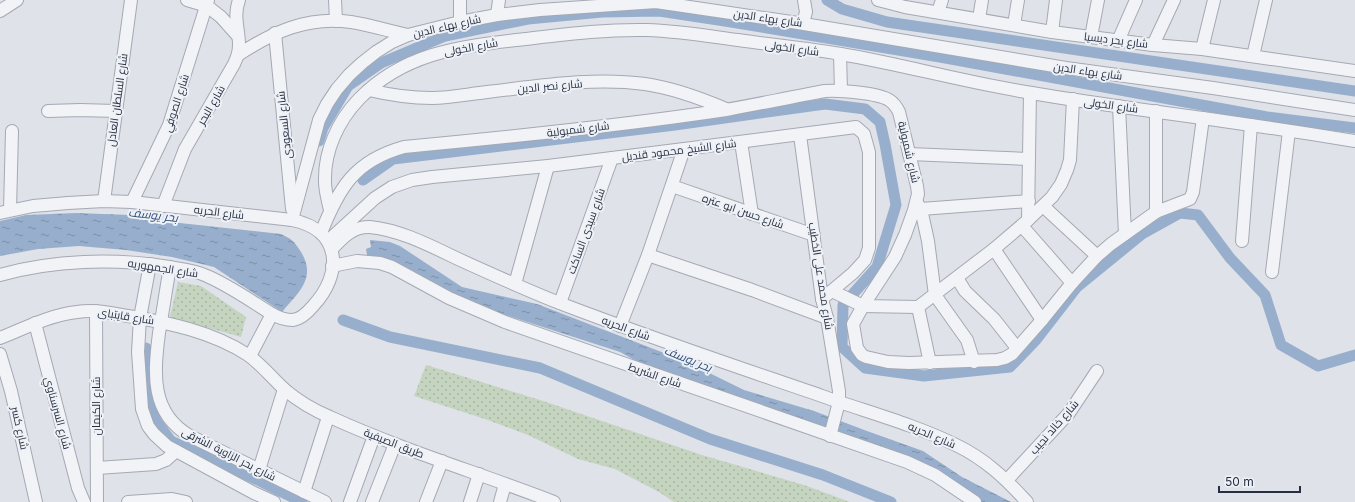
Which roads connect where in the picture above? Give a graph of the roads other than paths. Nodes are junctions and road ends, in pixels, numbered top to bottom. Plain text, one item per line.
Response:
1 (131, 0) edge
2 (187, 0) edge
3 (239, 0) edge
4 (335, 0) edge
5 (460, 0) edge
6 (499, 0) edge
7 (804, 0) edge
8 (878, 0) edge
9 (942, 0) edge
10 (982, 0) edge
11 (1018, 0) edge
12 (1056, 0) edge
13 (1098, 0) edge
14 (1136, 0) edge
15 (1174, 0) edge
16 (1214, 0) edge
17 (1266, 0) edge
18 (656, 1) edge
19 (208, 3) edge
20 (580, 3) edge
21 (905, 3) edge
22 (541, 5) edge
23 (938, 12) junction
24 (497, 15) junction
25 (979, 19) junction
26 (336, 21) junction
27 (460, 22) junction
28 (802, 23) junction
29 (1014, 25) junction
30 (1052, 32) junction
31 (275, 33) junction
32 (408, 35) junction
33 (238, 36) junction
34 (1091, 37) junction
35 (1118, 41) junction
36 (1153, 45) junction
37 (1202, 49) junction
38 (840, 54) junction
39 (238, 55) junction
40 (1253, 56) junction
41 (1355, 71) edge
42 (369, 90) junction
43 (841, 91) junction
44 (1030, 93) junction
45 (1073, 99) junction
46 (1119, 106) junction
47 (727, 109) junction
48 (1355, 110) edge
49 (48, 111) dead end
50 (116, 111) junction
51 (1156, 111) junction
52 (1203, 118) junction
53 (1251, 125) junction
54 (12, 131) dead end
55 (1289, 131) junction
56 (800, 135) junction
57 (1355, 141) edge
58 (741, 142) junction
59 (684, 149) junction
60 (910, 154) junction
61 (612, 158) junction
62 (1029, 159) junction
63 (548, 166) junction
64 (303, 179) junction
65 (325, 183) junction
66 (672, 186) junction
67 (104, 201) junction
68 (1029, 201) junction
69 (132, 202) junction
70 (163, 206) junction
71 (919, 206) junction
72 (1042, 206) junction
73 (330, 210) junction
74 (5, 211) edge
75 (1156, 212) junction
76 (752, 214) junction
77 (293, 218) junction
78 (1025, 223) junction
79 (1125, 234) junction
80 (814, 235) junction
81 (327, 241) junction
82 (1242, 241) dead end
83 (994, 250) junction
84 (648, 255) junction
85 (1097, 256) junction
86 (150, 264) junction
87 (332, 266) junction
88 (170, 267) junction
89 (1272, 272) dead end
90 (0, 275) edge
91 (957, 278) junction
92 (1072, 283) junction
93 (514, 284) junction
94 (832, 291) junction
95 (935, 295) junction
96 (822, 299) junction
97 (560, 303) junction
98 (863, 306) junction
99 (918, 307) junction
100 (96, 311) junction
101 (272, 314) junction
102 (140, 318) junction
103 (827, 318) junction
104 (1042, 320) junction
105 (161, 322) junction
106 (35, 323) junction
107 (620, 326) junction
108 (0, 338) edge
109 (1017, 348) junction
110 (0, 354) edge
111 (250, 356) junction
112 (974, 362) junction
113 (930, 363) junction
114 (1097, 371) dead end
115 (284, 389) junction
116 (839, 402) junction
117 (328, 417) junction
118 (831, 433) junction
119 (374, 436) junction
120 (395, 444) junction
121 (176, 451) junction
122 (442, 461) junction
123 (97, 468) junction
124 (259, 470) junction
125 (479, 474) junction
126 (1007, 480) junction
127 (505, 484) junction
128 (304, 492) junction
129 (251, 497) edge
130 (539, 499) edge
131 (36, 502) edge
132 (84, 502) edge
133 (97, 502) edge
134 (128, 502) edge
135 (186, 502) edge
136 (274, 502) edge
137 (325, 502) edge
138 (350, 502) edge
139 (372, 502) edge
140 (426, 502) edge
141 (470, 502) edge
142 (500, 502) edge
143 (554, 502) edge
144 (976, 502) edge
145 (1027, 502) edge

1 - 50 street, شارع السلطان العادل
2 - 19 street
3 - 33 street, شارع البحر
4 - 26 street
5 - 27 street
6 - 24 street
7 - 28 street
8 - 21 street, شارع بحر ديسيا
9 - 23 street
10 - 25 street
11 - 29 street
12 - 30 street
13 - 34 street
14 - 35 street
15 - 36 street
16 - 37 street
17 - 40 street
18 - 20 street, شارع بهاء الدين
18 - 28 street, شارع بهاء الدين
19 - 33 street
19 - 69 street, شارع الصوفي
20 - 22 street, شارع بهاء الدين
21 - 23 street, شارع بحر ديسيا
22 - 24 street, شارع بهاء الدين
23 - 25 street, شارع بحر ديسيا
24 - 27 street, شارع بهاء الدين
25 - 29 street, شارع بحر ديسيا
26 - 31 street
26 - 32 street
27 - 32 street, شارع بهاء الدين
28 - 48 street, شارع بهاء الدين
29 - 30 street, شارع بحر ديسيا
30 - 34 street, شارع بحر ديسيا
31 - 39 street
31 - 77 street, شارع السعودى
32 - 64 street, شارع بهاء الدين
33 - 39 street, شارع البحر
34 - 35 street, شارع بحر ديسيا
35 - 36 street, شارع بحر ديسيا
36 - 37 street, شارع بحر ديسيا
37 - 40 street, شارع بحر ديسيا
38 - 42 street, شارع الخولى
38 - 43 street
38 - 44 street, شارع الخولى
39 - 70 street, شارع البحر
40 - 41 street, شارع بحر ديسيا
42 - 47 street, شارع نصر الدين
42 - 65 street, شارع الخولى
43 - 47 street, شارع شمبولية
43 - 60 street, شارع شمبولية
44 - 45 street, شارع الخولى
44 - 62 street
45 - 46 street, شارع الخولى
45 - 72 street
46 - 51 street, شارع الخولى
46 - 79 street
47 - 73 street, شارع شمبولية
49 - 50 street
50 - 67 street, شارع السلطان العادل
51 - 52 street, شارع الخولى
51 - 75 street
52 - 53 street, شارع الخولى
52 - 75 street, شارع شمبولية
53 - 55 street, شارع الخولى
53 - 82 street
54 - 74 street
55 - 57 street, شارع الخولى
55 - 89 street
56 - 58 street, شارع الشيخ محمود قنديل
56 - 80 street, شارع محمد على الخطيب
56 - 94 street, شارع الشيخ محمود قنديل
58 - 59 street, شارع الشيخ محمود قنديل
58 - 76 street
59 - 61 street, شارع الشيخ محمود قنديل
59 - 66 street
60 - 62 street
60 - 71 street, شارع شمبولية
61 - 63 street, شارع الشيخ محمود قنديل
61 - 97 street, شارع سيدى الساكت
62 - 68 street
63 - 81 street, شارع الشيخ محمود قنديل
63 - 93 street
64 - 65 street
64 - 77 street, شارع بهاء الدين
65 - 73 street, شارع الخولى
66 - 76 street, شارع حسن ابو عتره
66 - 84 street
67 - 69 street, شارع الحريه
67 - 74 street, شارع الحريه
68 - 71 street
68 - 78 street
69 - 70 street, شارع الحريه
70 - 77 street, شارع الحريه
71 - 95 street
71 - 98 street, شارع شمبولية
72 - 78 street
72 - 85 street
73 - 81 street, شارع شمبولية
75 - 79 street, شارع شمبولية
76 - 80 street, شارع حسن ابو عتره
77 - 81 street, شارع الحريه
78 - 83 street
78 - 92 street
79 - 85 street, شارع شمبولية
80 - 96 street, شارع محمد على الخطيب
81 - 87 street
81 - 93 street, شارع الحريه
83 - 91 street
83 - 104 street
84 - 103 street
84 - 107 street
85 - 92 street, شارع شمبولية
86 - 88 street, شارع الجمهوريه
86 - 90 street, شارع الجمهوريه
86 - 102 street, شارع بحر الزاوية الشرقى
87 - 101 street, شارع الجمهوريه
87 - 118 street, شارع الشريط
88 - 101 street, شارع الجمهوريه
88 - 105 street, شارع بحر الزاوية الشرقى
91 - 95 street
91 - 109 street
92 - 104 street, شارع شمبولية
93 - 97 street, شارع الحريه
94 - 96 street, شارع الشيخ محمود قنديل
94 - 98 street
95 - 99 street
95 - 112 street
96 - 103 street, شارع محمد على الخطيب
97 - 107 street, شارع الحريه
98 - 99 street
98 - 113 street, شارع شمبولية
99 - 113 street
100 - 102 street, شارع قايتباى
100 - 106 street, شارع قايتباى
100 - 123 street, شارع الكيمان
101 - 111 street
102 - 105 street, شارع قايتباى
102 - 121 street, شارع بحر الزاوية الشرقى
103 - 116 street, شارع محمد على الخطيب
104 - 109 street, شارع شمبولية
105 - 111 street, شارع قايتباى
105 - 124 street, شارع بحر الزاوية الشرقى
106 - 108 street, شارع قايتباى
106 - 132 street, شارع السرسناوي
107 - 116 street, شارع الحريه
109 - 112 street, شارع شمبولية
110 - 131 street, شارع كسر
111 - 115 street, طريق الصيفية
112 - 113 street, شارع شمبولية
114 - 126 street, شارع خالد نجيب
115 - 117 street, طريق الصيفية
115 - 124 street
116 - 118 street, شارع محمد على الخطيب
116 - 126 street, شارع الحريه
117 - 119 street, طريق الصيفية
117 - 128 street
118 - 144 street, شارع الشريط
119 - 120 street, طريق الصيفية
119 - 138 street
120 - 122 street, طريق الصيفية
120 - 139 street
121 - 123 street
121 - 129 street, شارع بحر الزاوية الشرقى
122 - 125 street, طريق الصيفية
122 - 140 street
123 - 133 street, شارع الكيمان
124 - 128 street, شارع بحر الزاوية الشرقى
125 - 127 street, طريق الصيفية
125 - 141 street
126 - 145 street, شارع الحريه
127 - 130 street, طريق الصيفية
127 - 142 street
128 - 137 street, شارع بحر الزاوية الشرقى
129 - 136 street, شارع بحر الزاوية الشرقى
130 - 143 street, طريق الصيفية
134 - 135 street

